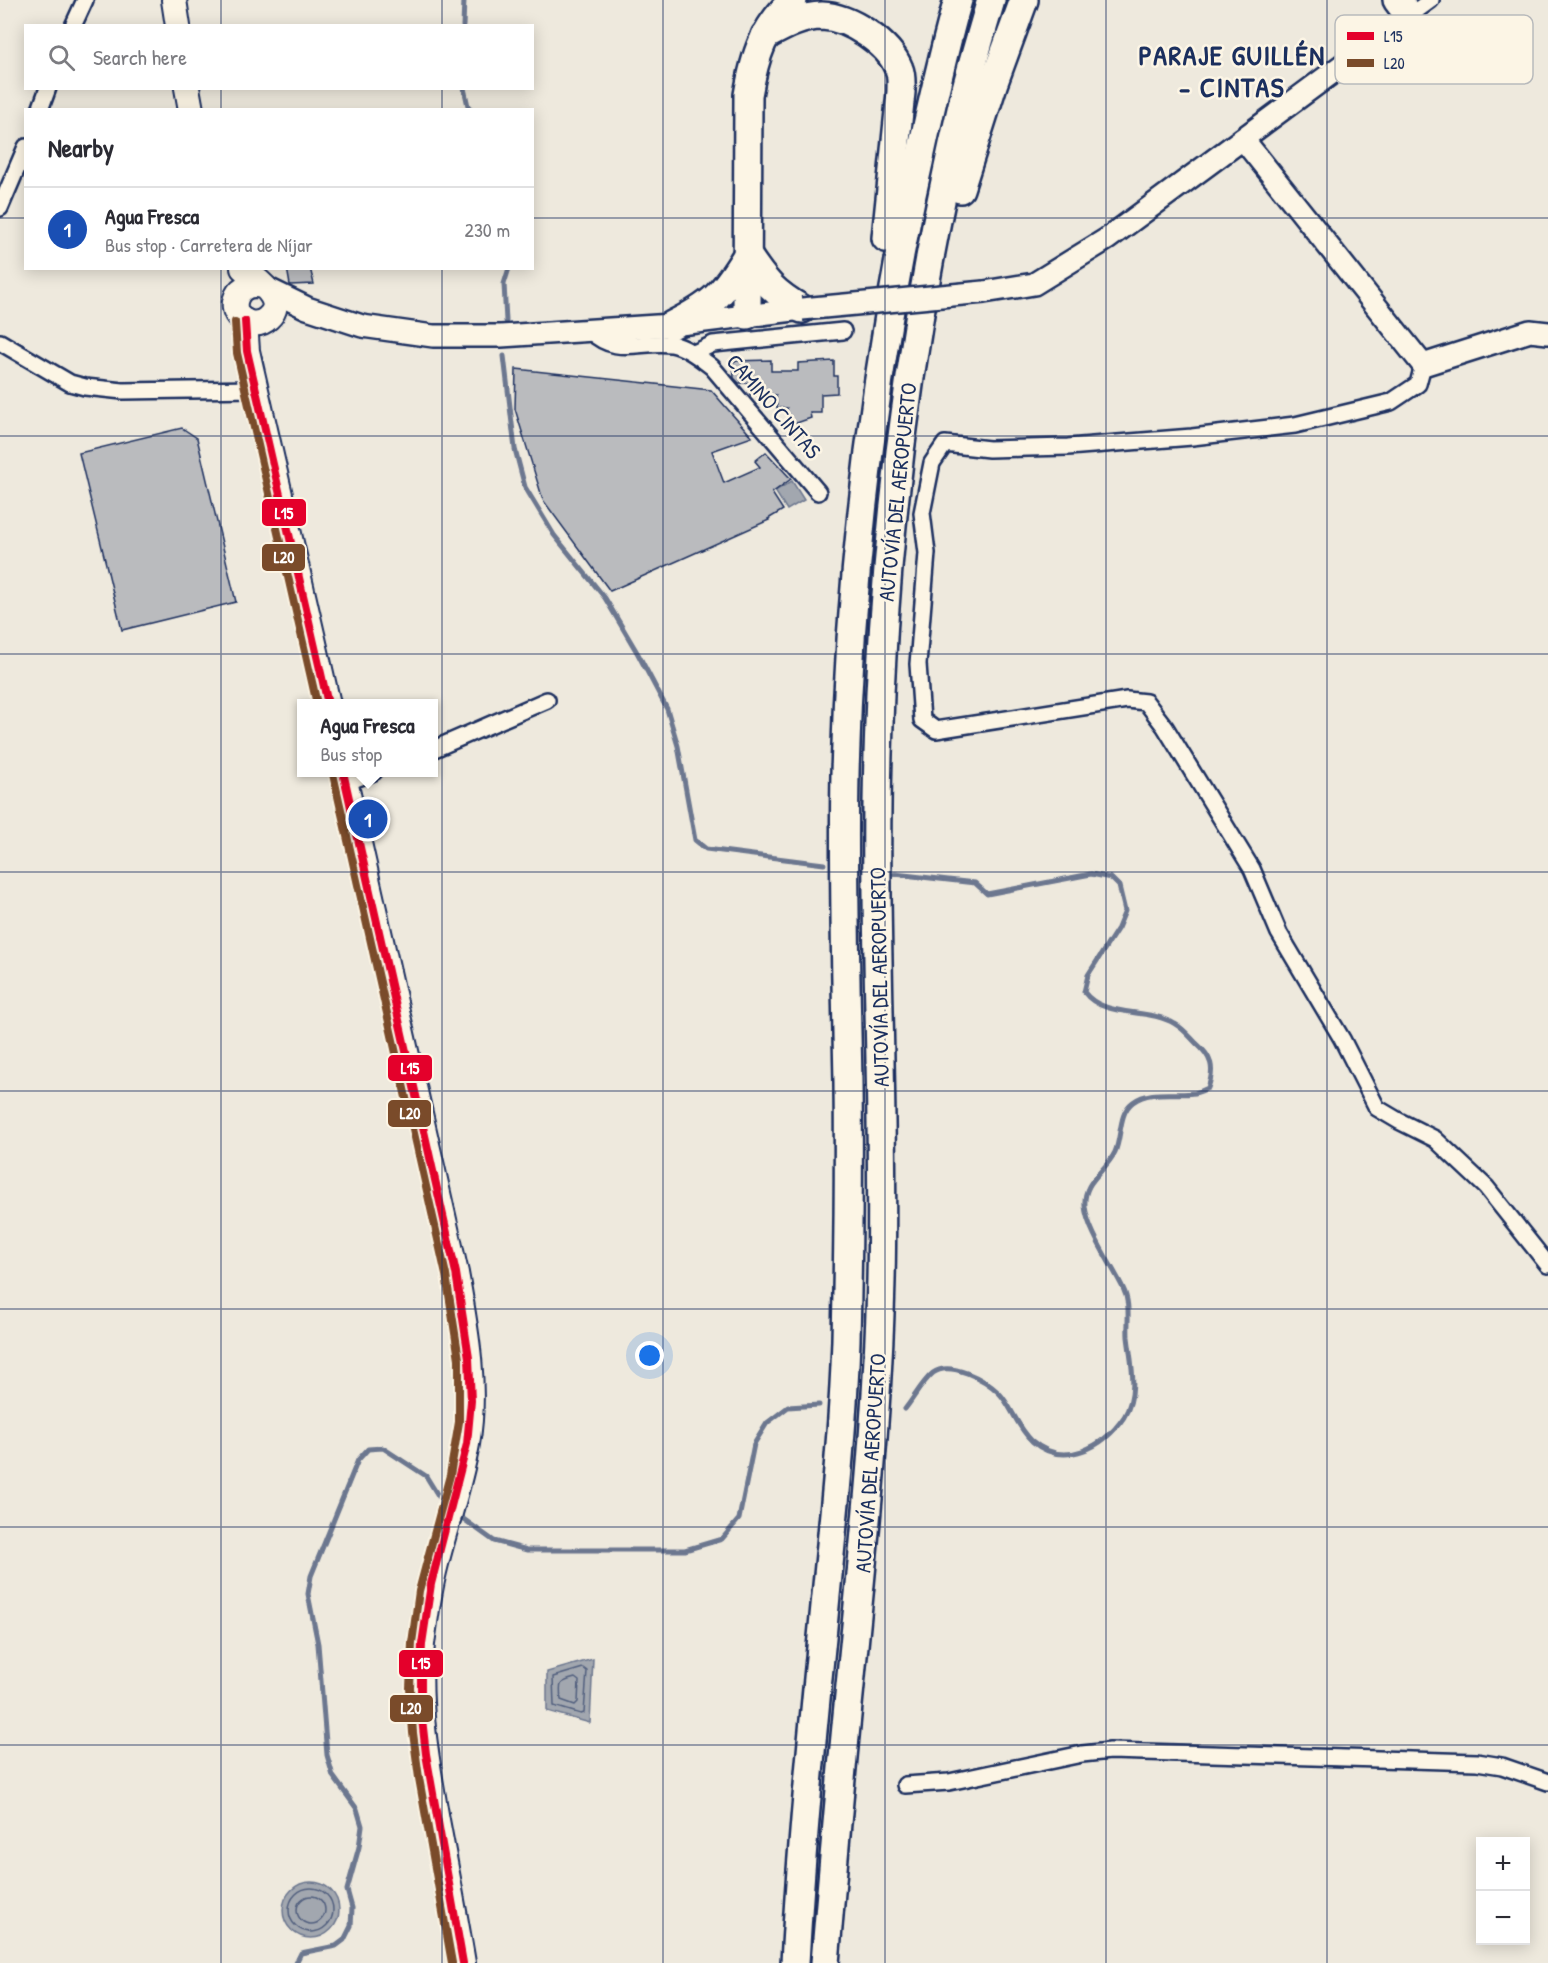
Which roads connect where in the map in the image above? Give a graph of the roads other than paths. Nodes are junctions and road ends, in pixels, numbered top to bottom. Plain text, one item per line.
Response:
1 (85, 0) edge
2 (174, 0) edge
3 (793, 0) edge
4 (958, 0) edge
5 (991, 0) edge
6 (1024, 0) edge
7 (1431, 0) edge
8 (1403, 8) edge
9 (74, 24) edge
10 (178, 24) edge
11 (765, 36) junction
12 (1335, 64) edge
13 (47, 90) edge
14 (187, 90) edge
15 (41, 108) edge
16 (191, 108) edge
17 (1243, 139) junction
18 (24, 152) edge
19 (0, 208) edge
20 (747, 255) junction
21 (241, 280) edge
22 (265, 287) junction
23 (307, 308) junction
24 (802, 309) junction
25 (272, 313) junction
26 (747, 315) junction
27 (245, 321) junction
28 (672, 325) junction
29 (589, 330) junction
30 (843, 331) dead end
31 (1548, 333) edge
32 (0, 342) edge
33 (914, 343) junction
34 (694, 353) junction
35 (1423, 365) junction
36 (256, 389) junction
37 (876, 390) junction
38 (818, 492) dead end
39 (327, 699) edge
40 (547, 700) dead end
41 (438, 747) edge
42 (344, 778) edge
43 (1548, 1264) edge
44 (1548, 1782) edge
45 (905, 1785) dead end
46 (463, 1963) edge
47 (795, 1963) edge
48 (825, 1963) edge

1 - 9 street
2 - 10 main road
3 - 11 highway
4 - 37 highway, AUTOVÍA DEL AEROPUERTO
5 - 33 highway, AUTOVÍA DEL AEROPUERTO
6 - 33 highway
7 - 8 street
11 - 20 highway
11 - 37 highway
12 - 17 street
13 - 15 street
14 - 16 main road
17 - 24 street, bridge
17 - 35 street
18 - 19 street
20 - 24 highway
20 - 26 highway
20 - 28 highway
21 - 22 main road
21 - 27 main road
22 - 23 street
22 - 25 main road
23 - 25 street
23 - 29 street
24 - 26 street
25 - 27 main road
26 - 28 street
27 - 36 main road
28 - 29 street
29 - 34 street, CAMINO CINTAS
30 - 34 street, CAMINO CINTAS
31 - 35 street
32 - 36 street
33 - 48 highway, AUTOVÍA DEL AEROPUERTO
34 - 38 street, CAMINO CINTAS
35 - 43 street
36 - 39 main road
37 - 47 highway, AUTOVÍA DEL AEROPUERTO
40 - 41 street
42 - 46 main road
44 - 45 street

